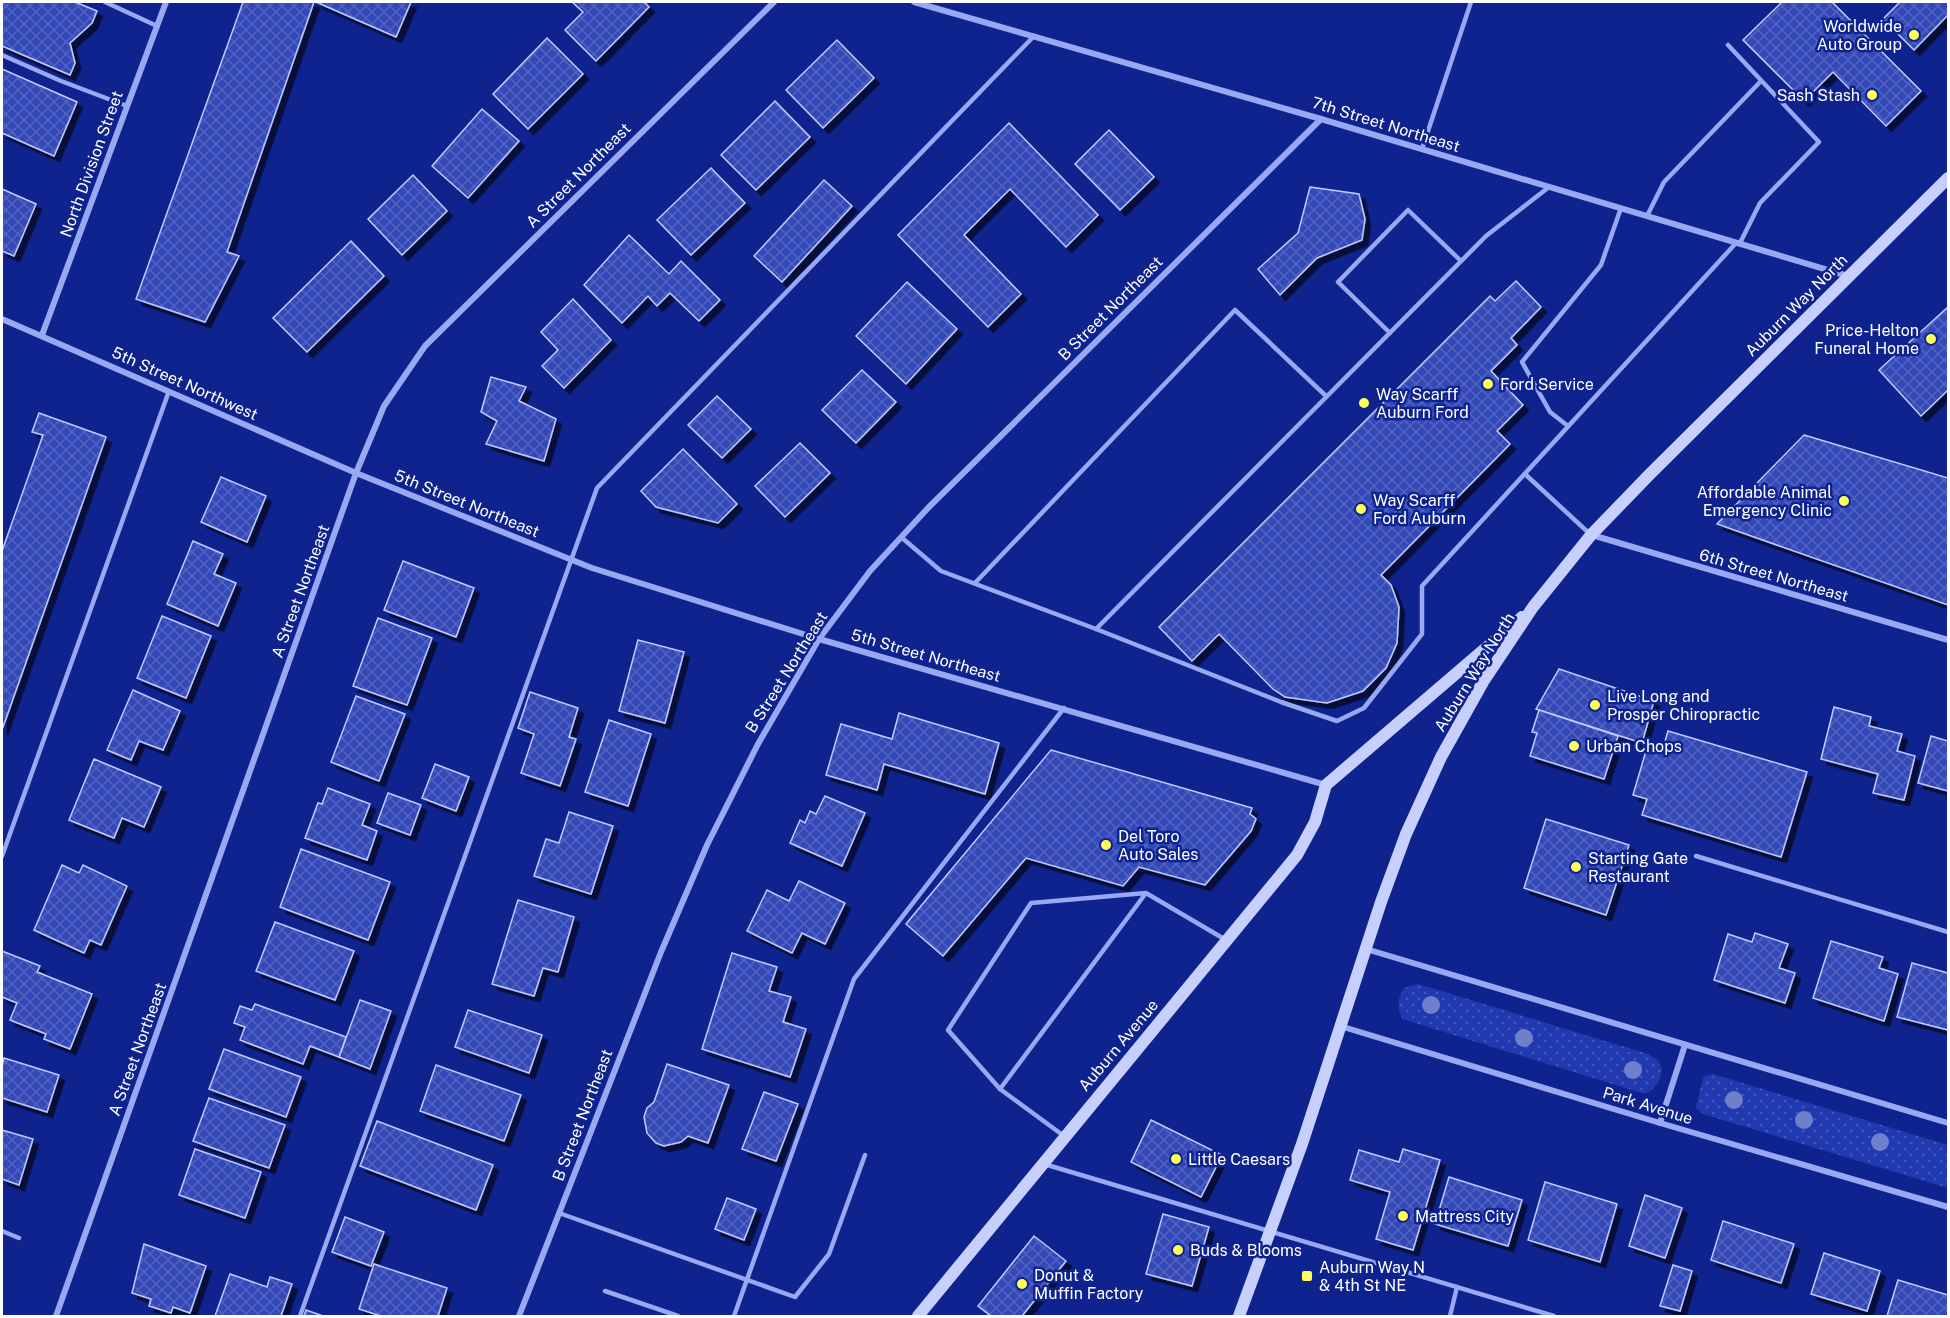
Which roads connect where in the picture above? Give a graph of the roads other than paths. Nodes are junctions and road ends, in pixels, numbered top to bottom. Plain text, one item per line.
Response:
1 (105, 2) edge
2 (166, 2) edge
3 (774, 2) edge
4 (914, 2) edge
5 (1471, 2) edge
6 (157, 26) junction
7 (1034, 36) junction
8 (1728, 45) dead end
9 (2, 55) edge
10 (1761, 81) junction
11 (127, 106) junction
12 (1321, 119) junction
13 (1422, 149) junction
14 (1948, 178) edge
15 (1549, 187) junction
16 (1621, 208) junction
17 (1647, 216) junction
18 (1738, 243) junction
19 (1461, 261) junction
20 (1849, 276) junction
21 (2, 319) edge
22 (1390, 333) junction
23 (42, 335) junction
24 (169, 391) junction
25 (1326, 396) junction
26 (1568, 426) junction
27 (356, 473) junction
28 (1525, 474) junction
29 (1591, 535) junction
30 (901, 537) junction
31 (571, 560) junction
32 (975, 583) junction
33 (1533, 607) junction
34 (1096, 628) junction
35 (819, 639) junction
36 (1948, 640) edge
37 (1064, 708) junction
38 (1326, 785) junction
39 (2, 856) edge
40 (1696, 856) dead end
41 (1146, 893) junction
42 (1948, 932) edge
43 (1226, 940) junction
44 (1365, 949) junction
45 (1340, 1026) junction
46 (1685, 1045) junction
47 (1000, 1089) junction
48 (1660, 1123) junction
49 (1948, 1123) edge
50 (1064, 1136) junction
51 (865, 1155) dead end
52 (1042, 1163) junction
53 (1948, 1207) edge
54 (559, 1213) junction
55 (1269, 1230) junction
56 (2, 1232) edge
57 (19, 1238) dead end
58 (747, 1280) junction
59 (1457, 1287) junction
60 (605, 1291) dead end
61 (56, 1317) edge
62 (300, 1317) edge
63 (519, 1317) edge
64 (678, 1317) edge
65 (734, 1317) edge
66 (918, 1317) edge
67 (1239, 1317) edge
68 (1450, 1317) edge
69 (1554, 1317) edge

1 - 6 lane
2 - 6 street, North Division Street
3 - 27 street, A Street Northeast
4 - 7 street, 7th Street Northeast
5 - 13 lane
6 - 11 street, North Division Street
7 - 12 street, 7th Street Northeast
7 - 31 lane
8 - 10 lane
9 - 11 lane
10 - 17 lane
10 - 18 lane
11 - 23 street, North Division Street
12 - 13 street, 7th Street Northeast
12 - 30 street, B Street Northeast
13 - 15 street, 7th Street Northeast
14 - 20 main road, Auburn Way North
15 - 16 street, 7th Street Northeast
15 - 19 lane
16 - 17 street, 7th Street Northeast
16 - 26 lane
17 - 18 street, 7th Street Northeast
18 - 20 street, 7th Street Northeast
18 - 26 lane
19 - 22 lane
19 - 22 lane
20 - 29 main road, Auburn Way North
21 - 23 street, 5th Street Northwest
22 - 25 lane
23 - 24 street, 5th Street Northwest
24 - 27 street, 5th Street Northwest
24 - 39 lane
25 - 32 lane
25 - 34 lane
26 - 28 lane
27 - 31 street, 5th Street Northeast
27 - 61 street, A Street Northeast
28 - 29 lane
28 - 34 lane
29 - 33 main road, Auburn Way North
29 - 36 street, 6th Street Northeast
30 - 32 lane
30 - 35 street, B Street Northeast
31 - 35 street, 5th Street Northeast
31 - 62 lane
32 - 34 lane
33 - 38 main road
33 - 44 main road, Auburn Way North
35 - 37 street, 5th Street Northeast
35 - 54 street, B Street Northeast
37 - 38 street, 5th Street Northeast
37 - 58 lane
38 - 43 main road, Auburn Avenue
40 - 42 lane
41 - 43 lane
41 - 47 lane
41 - 47 lane
43 - 50 main road, Auburn Avenue
44 - 45 main road, Auburn Way North
44 - 46 street
45 - 48 street, Park Avenue
45 - 55 main road, Auburn Way North
46 - 48 street
46 - 49 street
47 - 50 lane
48 - 53 street, Park Avenue
50 - 52 main road, Auburn Avenue
51 - 58 lane
52 - 55 lane
52 - 66 main road, Auburn Avenue
54 - 58 lane
54 - 63 street, B Street Northeast
55 - 59 lane
55 - 67 main road, Auburn Way North
56 - 57 lane
58 - 65 lane
59 - 68 lane
59 - 69 lane
60 - 64 lane

